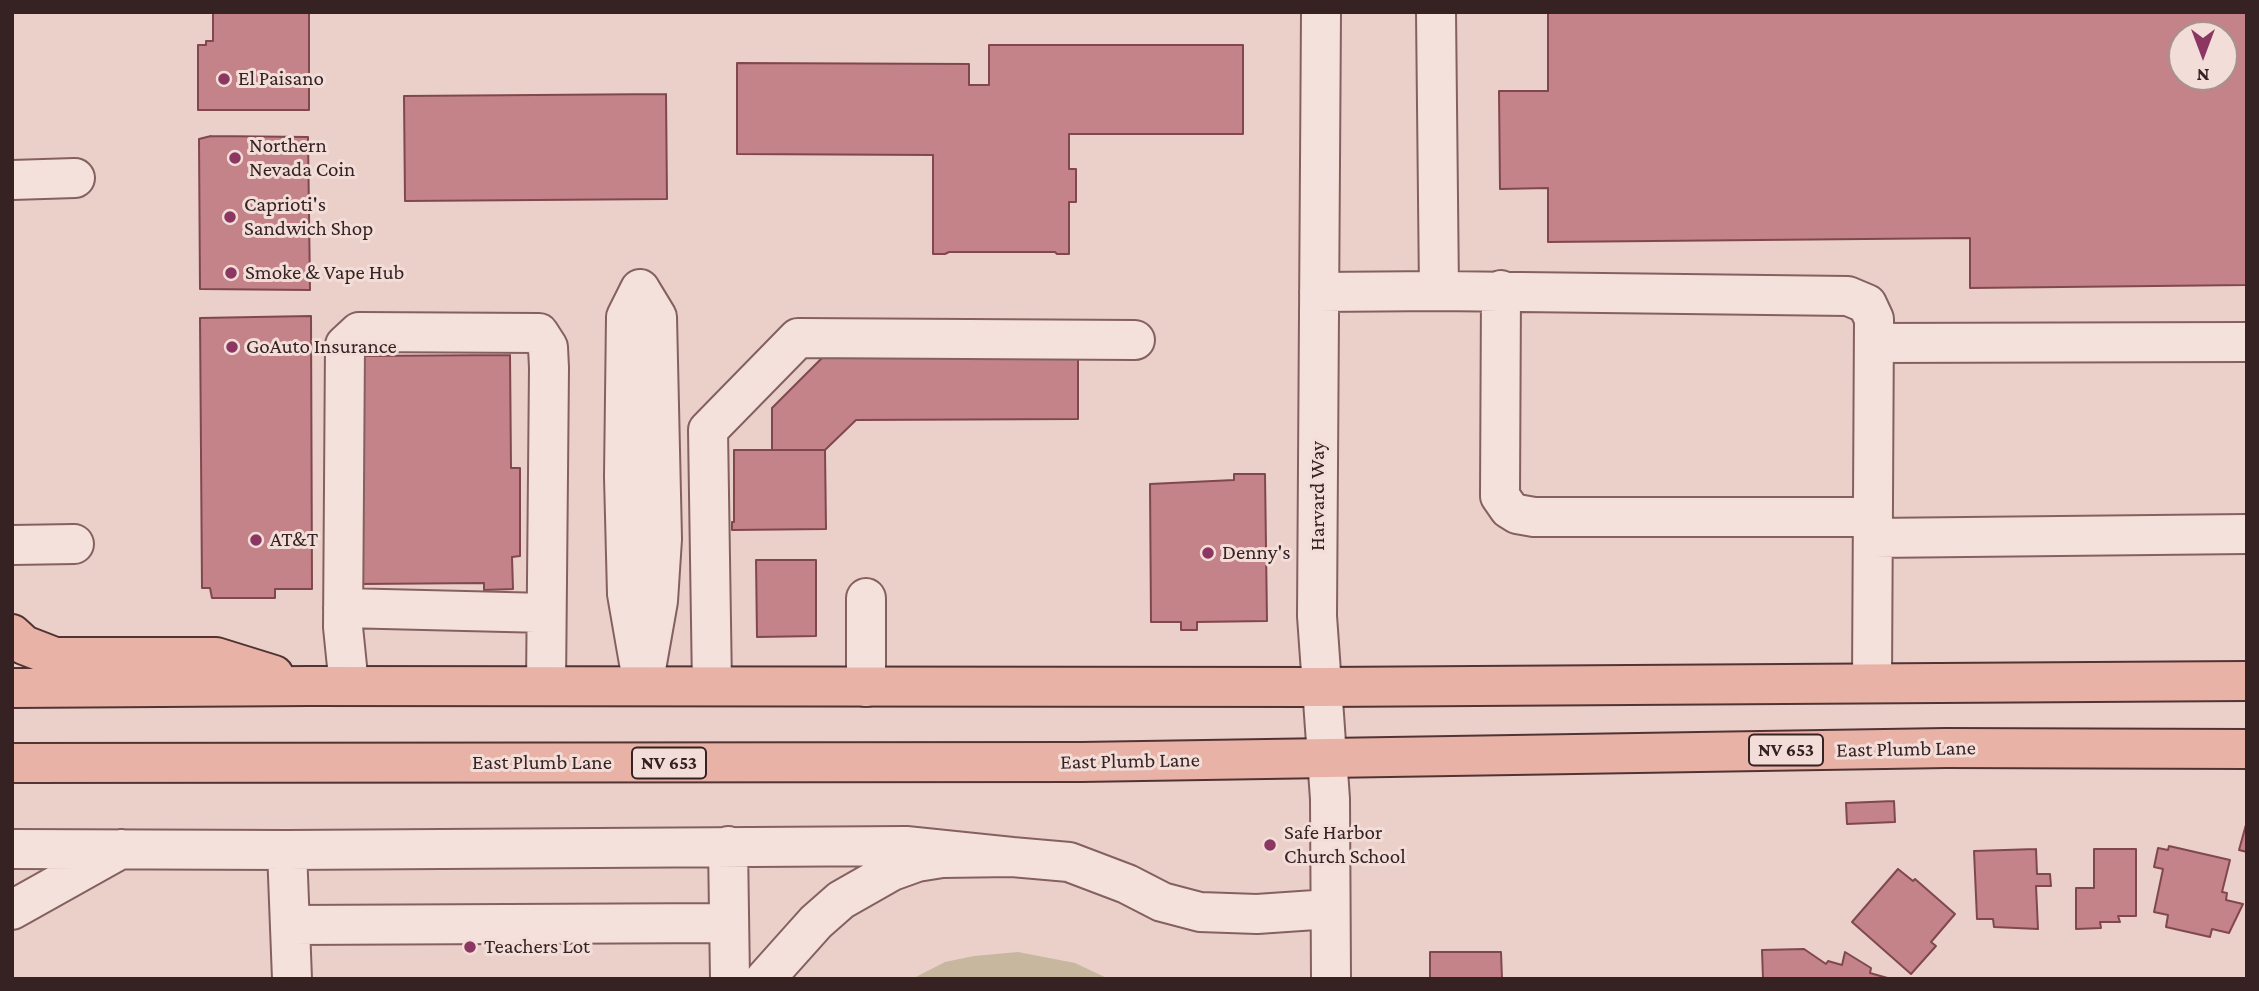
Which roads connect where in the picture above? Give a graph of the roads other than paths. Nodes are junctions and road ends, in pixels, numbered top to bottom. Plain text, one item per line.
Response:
1 (1321, 12) edge
2 (1436, 12) edge
3 (75, 178) dead end
4 (12, 180) edge
5 (1502, 290) junction
6 (1439, 291) junction
7 (1319, 292) junction
8 (1135, 340) dead end
9 (2247, 342) edge
10 (1874, 344) junction
11 (1873, 528) junction
12 (2247, 534) edge
13 (74, 544) dead end
14 (12, 545) edge
15 (866, 598) dead end
16 (343, 608) junction
17 (546, 613) junction
18 (12, 634) edge
19 (2242, 680) edge
20 (1872, 682) junction
21 (309, 686) junction
22 (349, 686) junction
23 (545, 686) junction
24 (643, 686) junction
25 (712, 686) junction
26 (866, 687) junction
27 (1322, 687) junction
28 (12, 688) edge
29 (1946, 748) junction
30 (2247, 749) edge
31 (1326, 758) junction
32 (12, 763) edge
33 (2247, 770) edge
34 (728, 846) junction
35 (122, 848) junction
36 (12, 849) edge
37 (287, 850) junction
38 (1012, 856) junction
39 (1330, 909) junction
40 (12, 910) edge
41 (727, 923) junction
42 (291, 925) junction
43 (292, 979) edge
44 (730, 979) edge
45 (765, 979) edge
46 (1331, 979) edge

1 - 7 street, Harvard Way
2 - 6 street
3 - 4 street
5 - 6 street
5 - 10 street
5 - 11 street
6 - 7 street
7 - 27 street, Harvard Way
8 - 25 street
9 - 10 street
10 - 11 street
11 - 12 street
11 - 20 street
13 - 14 street
15 - 26 street
16 - 17 street
16 - 17 street
16 - 22 street
17 - 23 street
18 - 21 main road
19 - 20 main road
20 - 27 main road
21 - 22 main road
21 - 28 main road
22 - 23 main road
23 - 24 main road
24 - 24 street
24 - 25 main road
25 - 26 main road
26 - 27 main road
27 - 31 street, Harvard Way
29 - 30 main road, East Plumb Lane / NV 653
29 - 31 main road, East Plumb Lane / NV 653
29 - 33 main road
31 - 32 main road, East Plumb Lane / NV 653
31 - 39 street, Harvard Way
34 - 37 street
34 - 38 street
34 - 41 street
35 - 36 street
35 - 37 street
35 - 40 street
37 - 42 street
38 - 39 street
38 - 45 street
39 - 46 street, Harvard Way
41 - 42 street
41 - 44 street
42 - 43 street

